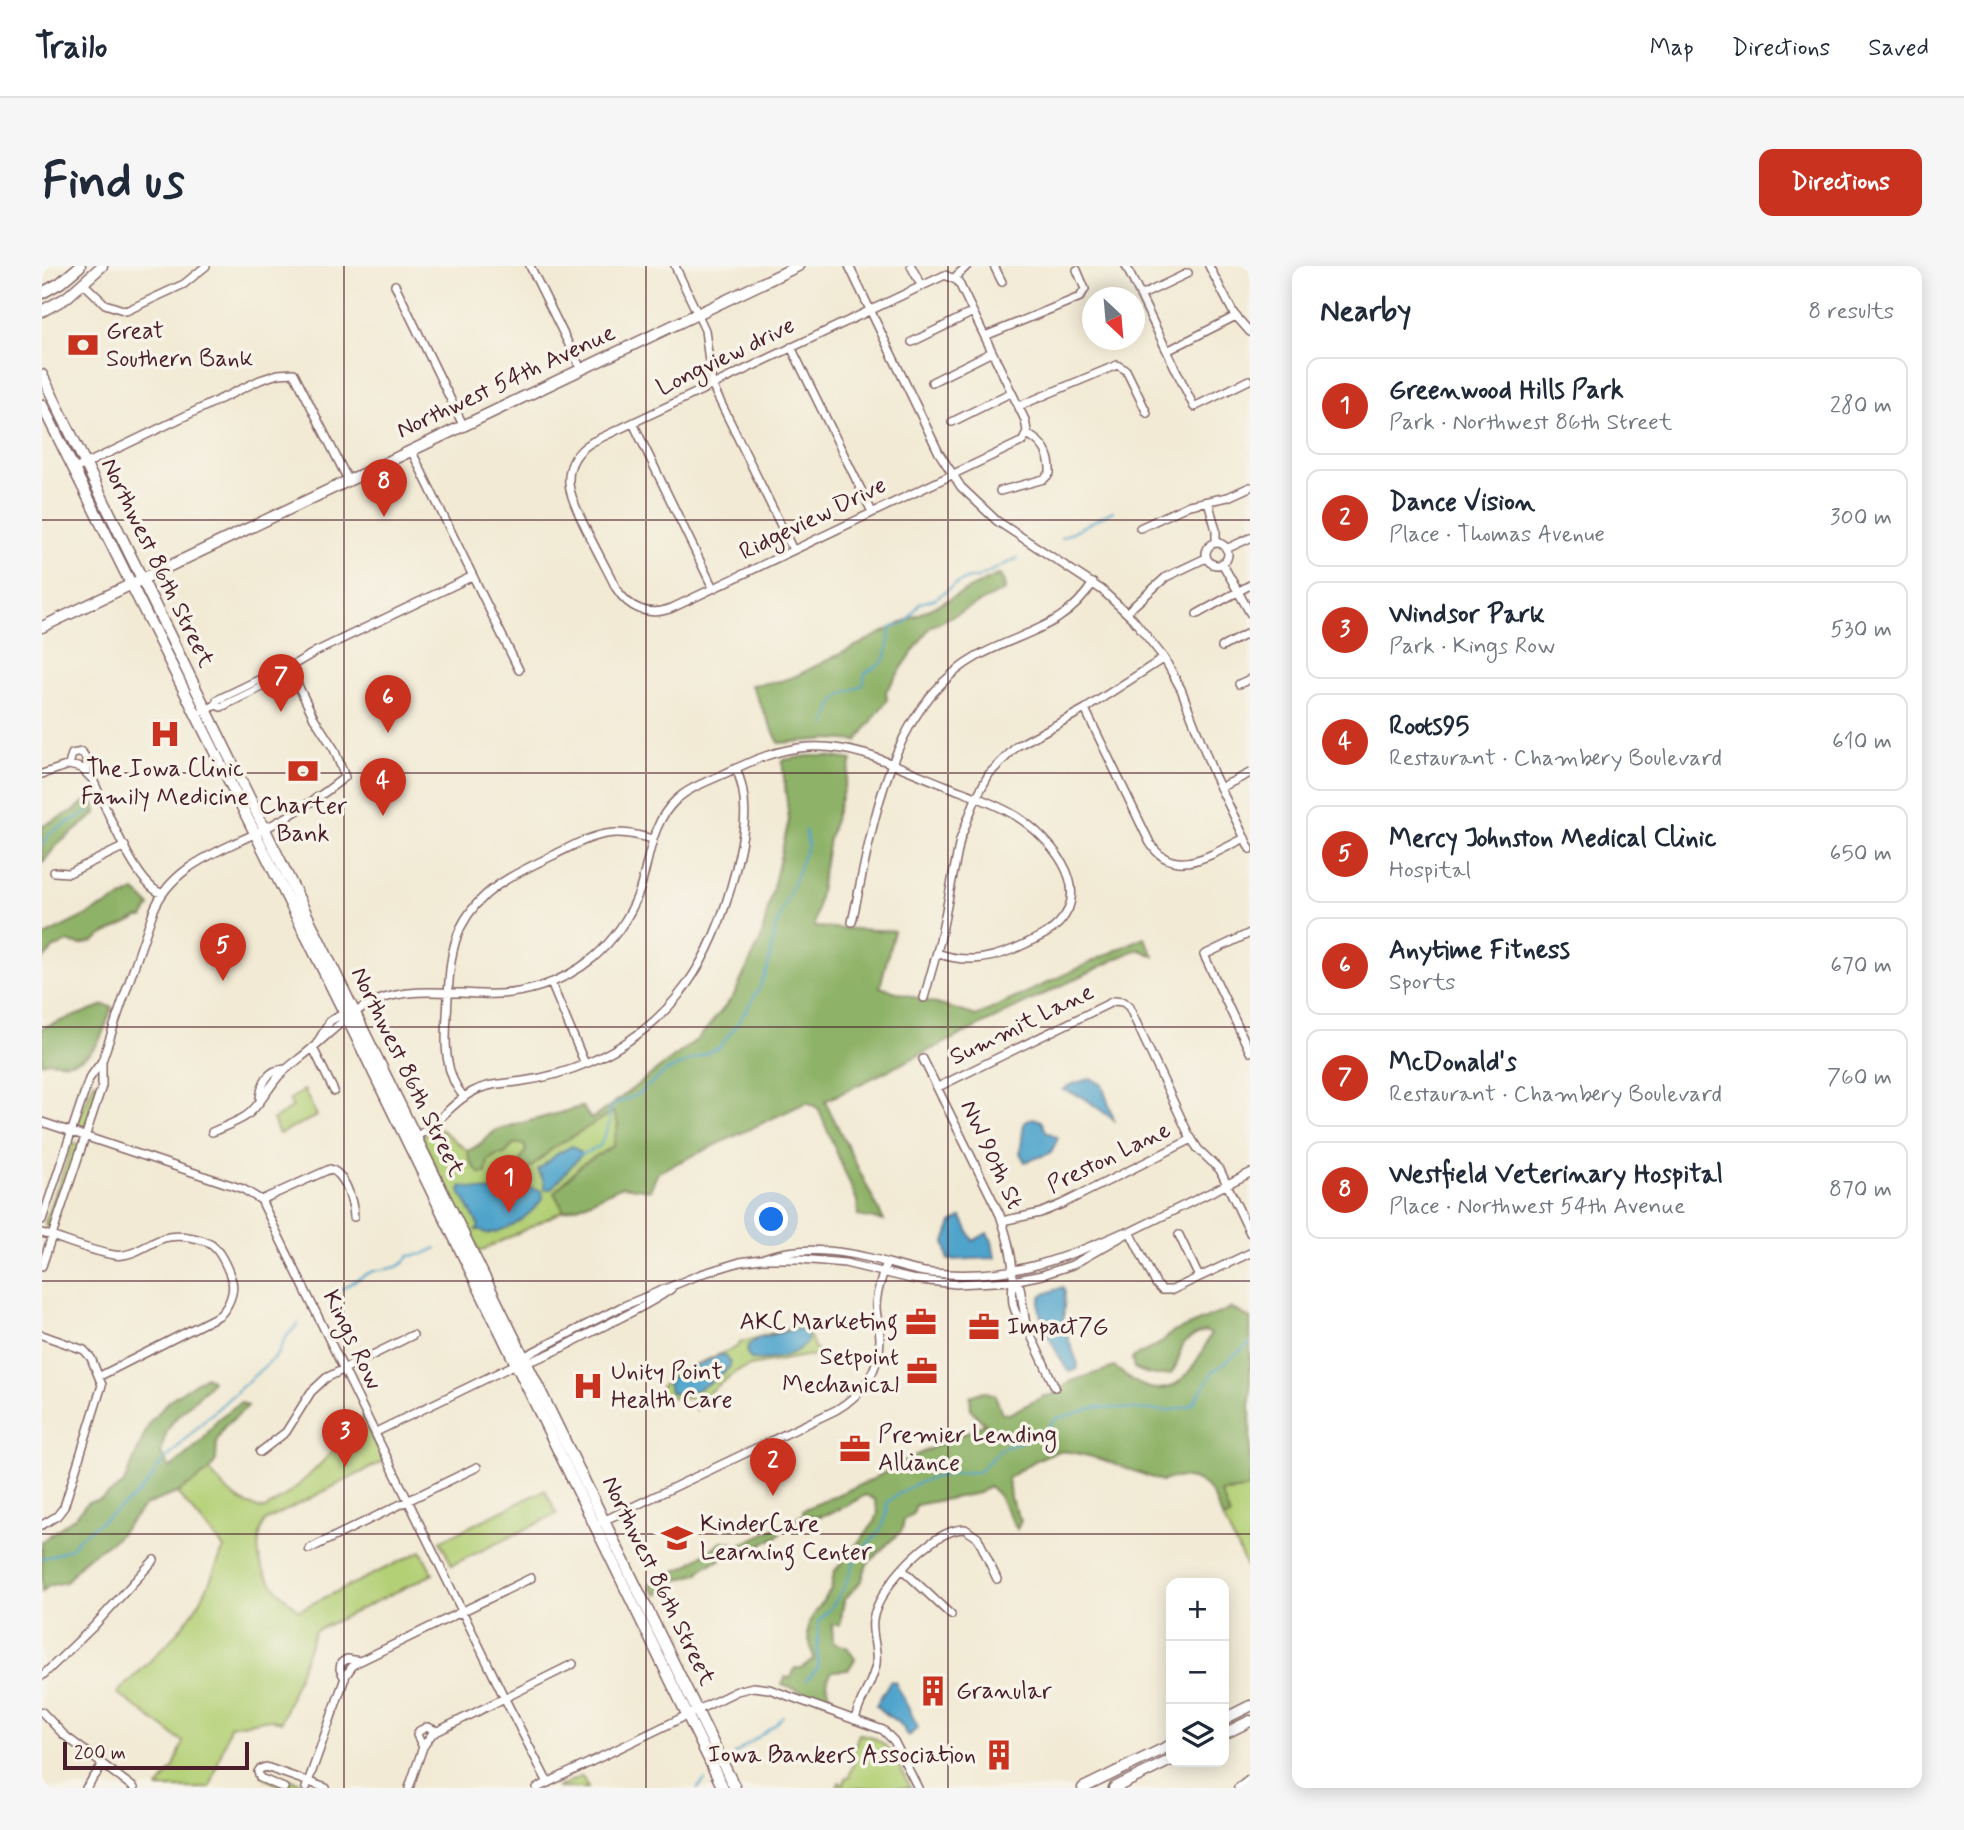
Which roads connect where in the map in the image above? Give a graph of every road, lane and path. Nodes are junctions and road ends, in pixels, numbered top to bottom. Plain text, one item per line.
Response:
1 (80, 266) edge
2 (102, 266) edge
3 (206, 266) edge
4 (530, 266) edge
5 (675, 266) edge
6 (798, 266) edge
7 (849, 266) edge
8 (911, 266) edge
9 (967, 266) edge
10 (994, 266) edge
11 (1126, 266) edge
12 (1209, 266) edge
13 (1077, 270) dead end
14 (1188, 273) dead end
15 (954, 278) junction
16 (1002, 282) dead end
17 (84, 284) junction
18 (395, 285) dead end
19 (920, 285) junction
20 (1136, 287) edge
21 (42, 293) edge
22 (1145, 294) edge
23 (1145, 306) edge
24 (869, 310) junction
25 (42, 311) edge
26 (973, 312) junction
27 (698, 313) junction
28 (1236, 316) junction
29 (1250, 332) edge
30 (985, 336) junction
31 (912, 342) dead end
32 (791, 347) junction
33 (1167, 351) junction
34 (992, 352) junction
35 (581, 369) junction
36 (42, 375) edge
37 (1249, 380) edge
38 (932, 382) dead end
39 (712, 385) junction
40 (1012, 392) junction
41 (42, 405) edge
42 (1018, 406) junction
43 (1147, 413) dead end
44 (952, 422) dead end
45 (633, 423) junction
46 (463, 425) junction
47 (1026, 435) junction
48 (411, 450) junction
49 (86, 465) junction
50 (75, 469) junction
51 (951, 475) junction
52 (348, 480) junction
53 (1250, 487) edge
54 (1000, 491) dead end
55 (1208, 501) junction
56 (872, 512) junction
57 (1140, 528) dead end
58 (1250, 538) edge
59 (1216, 543) junction
60 (1226, 549) junction
61 (793, 550) junction
62 (1206, 558) junction
63 (1222, 564) junction
64 (473, 576) junction
65 (142, 580) junction
66 (1093, 583) junction
67 (131, 584) junction
68 (1250, 585) edge
69 (616, 588) joint
70 (713, 589) junction
71 (1238, 590) junction
72 (1127, 612) junction
73 (1250, 613) edge
74 (1197, 614) dead end
75 (42, 627) edge
76 (1250, 632) edge
77 (1222, 647) dead end
78 (1164, 658) junction
79 (290, 669) junction
80 (519, 670) dead end
81 (1250, 679) edge
82 (1239, 684) dead end
83 (206, 709) junction
84 (1085, 709) junction
85 (893, 764) junction
86 (69, 765) junction
87 (736, 768) junction
88 (87, 772) junction
89 (1250, 773) edge
90 (42, 774) edge
91 (1220, 788) junction
92 (976, 798) junction
93 (259, 831) junction
94 (1245, 838) junction
95 (653, 839) junction
96 (125, 846) junction
97 (1250, 849) edge
98 (54, 872) dead end
99 (161, 893) junction
100 (852, 922) dead end
101 (1250, 933) edge
102 (937, 953) junction
103 (551, 983) junction
104 (449, 993) junction
105 (924, 998) dead end
106 (348, 1014) junction
107 (315, 1045) junction
108 (1250, 1052) edge
109 (923, 1059) dead end
110 (102, 1061) junction
111 (585, 1064) junction
112 (938, 1087) junction
113 (334, 1091) dead end
114 (464, 1097) junction
115 (42, 1122) edge
116 (72, 1132) junction
117 (212, 1132) dead end
118 (86, 1137) junction
119 (412, 1139) junction
120 (1192, 1139) junction
121 (1250, 1174) edge
122 (1227, 1185) junction
123 (261, 1200) junction
124 (354, 1217) dead end
125 (42, 1220) edge
126 (1002, 1221) junction
127 (1130, 1232) junction
128 (42, 1233) edge
129 (1250, 1233) edge
130 (1179, 1235) dead end
131 (52, 1236) junction
132 (1250, 1253) edge
133 (42, 1266) edge
134 (885, 1268) junction
135 (1012, 1271) junction
136 (1199, 1277) junction
137 (1013, 1281) junction
138 (42, 1335) edge
139 (413, 1335) dead end
140 (526, 1359) junction
141 (516, 1364) junction
142 (345, 1368) junction
143 (100, 1376) junction
144 (1055, 1387) dead end
145 (376, 1432) junction
146 (260, 1452) dead end
147 (477, 1467) dead end
148 (409, 1500) junction
149 (604, 1520) junction
150 (42, 1525) edge
151 (594, 1525) junction
152 (309, 1549) dead end
153 (154, 1560) dead end
154 (902, 1570) junction
155 (531, 1577) dead end
156 (997, 1579) dead end
157 (463, 1611) junction
158 (951, 1615) dead end
159 (573, 1664) dead end
160 (42, 1675) edge
161 (505, 1698) junction
162 (1250, 1706) edge
163 (42, 1712) edge
164 (692, 1712) junction
165 (1229, 1716) edge
166 (855, 1720) junction
167 (1250, 1721) edge
168 (1229, 1732) edge
169 (1166, 1747) edge
170 (1166, 1762) edge
171 (102, 1766) junction
172 (1250, 1779) edge
173 (548, 1783) junction
174 (307, 1785) edge
175 (86, 1788) edge
176 (134, 1788) edge
177 (284, 1788) edge
178 (326, 1788) edge
179 (409, 1788) edge
180 (537, 1788) edge
181 (723, 1788) edge
182 (735, 1788) edge
183 (918, 1788) edge
184 (1083, 1788) edge
185 (1114, 1788) edge
186 (1238, 1788) edge

1 - 21 main road
2 - 17 main road
3 - 17 street
4 - 35 street
5 - 27 street
6 - 27 main road, Northwest 54th Avenue
7 - 24 street
8 - 19 street
9 - 15 street
10 - 16 street
11 - 20 street
12 - 28 street
13 - 30 street
14 - 22 street
15 - 19 street, Longview drive
15 - 26 street
17 - 25 main road
18 - 46 street
19 - 24 street, Longview drive
23 - 33 street
24 - 32 street, Longview drive
24 - 51 street
26 - 30 street
26 - 31 street
27 - 35 main road, Northwest 54th Avenue
27 - 39 street
28 - 29 street
28 - 33 street
30 - 34 street
32 - 39 street, Longview drive
32 - 56 street
33 - 37 street
34 - 38 street
34 - 40 street
35 - 46 main road, Northwest 54th Avenue
36 - 49 main road, Northwest 86th Street
39 - 45 street, Longview drive
39 - 61 street
40 - 42 street
40 - 44 street
41 - 50 main road, Northwest 86th Street
42 - 43 street
42 - 47 street
45 - 69 street, Longview drive
45 - 70 street
46 - 48 main road, Northwest 54th Avenue
47 - 51 street, Ridgeview Drive
47 - 54 street
48 - 52 main road, Northwest 54th Avenue
48 - 64 street
49 - 50 street
49 - 52 street
49 - 65 main road, Northwest 86th Street
50 - 67 main road, Northwest 86th Street
51 - 56 street, Ridgeview Drive
51 - 66 street
52 - 65 main road, Northwest 54th Avenue
53 - 55 street
55 - 57 street
55 - 59 street
56 - 61 street, Ridgeview Drive
58 - 60 street
59 - 60 street
59 - 62 street
60 - 63 street
61 - 70 street, Ridgeview Drive
62 - 63 street
62 - 72 street
63 - 71 street
64 - 79 street
64 - 80 street
65 - 67 main road, Northwest 54th Avenue
65 - 83 main road, Northwest 86th Street
66 - 72 street
66 - 85 street
67 - 75 main road, Northwest 54th Avenue
67 - 83 main road, Northwest 86th Street
68 - 71 street
69 - 70 street, Ridgeview Drive
71 - 73 street
71 - 74 street
72 - 78 street
76 - 77 street
78 - 84 street
78 - 91 street
79 - 83 street
79 - 93 street
81 - 82 street
83 - 93 main road, Northwest 86th Street
84 - 92 street
84 - 94 street
85 - 87 street
85 - 92 street
85 - 100 street
86 - 88 street
86 - 88 street
86 - 90 street
87 - 95 street
87 - 111 street
88 - 96 street
89 - 91 street
91 - 94 street
92 - 102 street
92 - 102 street
93 - 99 street
93 - 106 main road, Northwest 86th Street
94 - 97 street
95 - 103 street
95 - 104 street
96 - 98 street
96 - 99 street
99 - 110 street
101 - 108 street
102 - 105 street
103 - 104 street
103 - 111 street
104 - 106 street
104 - 114 street
106 - 107 street
106 - 119 main road, Northwest 86th Street
107 - 113 street
107 - 117 street
109 - 112 street, NW 90th St
110 - 116 street
110 - 118 street
111 - 114 street
112 - 120 street, Summit Lane
112 - 126 street, NW 90th St
114 - 119 street
115 - 116 street
116 - 118 street
116 - 125 street
118 - 123 street
118 - 131 street
119 - 140 main road, Northwest 86th Street
119 - 141 main road, Northwest 86th Street
120 - 122 street
120 - 126 street, Preston Lane
121 - 122 street
122 - 127 street
122 - 129 street
123 - 124 street
123 - 142 street, Kings Row
126 - 135 street, NW 90th St
127 - 135 street
127 - 136 street
127 - 137 street
128 - 131 street
130 - 136 street
131 - 133 street
131 - 143 street
132 - 136 street
134 - 135 street
134 - 137 street
134 - 140 street
134 - 149 street
135 - 137 street, NW 90th St
137 - 144 street, NW 90th St
138 - 143 street
139 - 142 street
140 - 141 street
140 - 149 main road, Northwest 86th Street
141 - 145 street
141 - 151 main road, Northwest 86th Street
142 - 145 street, Kings Row
142 - 146 street
143 - 150 street
145 - 148 street, Kings Row
147 - 148 street
148 - 152 street
148 - 157 street, Kings Row
149 - 151 street
149 - 164 main road, Northwest 86th Street
151 - 164 main road, Northwest 86th Street
153 - 160 street
154 - 156 street
154 - 158 street
154 - 166 street
155 - 157 street
157 - 161 street, Kings Row
157 - 174 street
159 - 161 street
161 - 173 street, Kings Row
161 - 179 street
162 - 165 main road
163 - 171 street
164 - 166 street
164 - 173 street
164 - 181 main road, Northwest 86th Street
164 - 182 main road, Northwest 86th Street
166 - 183 street
167 - 168 main road
169 - 184 main road
170 - 185 main road
171 - 175 street
171 - 176 street
172 - 186 street
173 - 180 street
174 - 177 street
174 - 178 street

